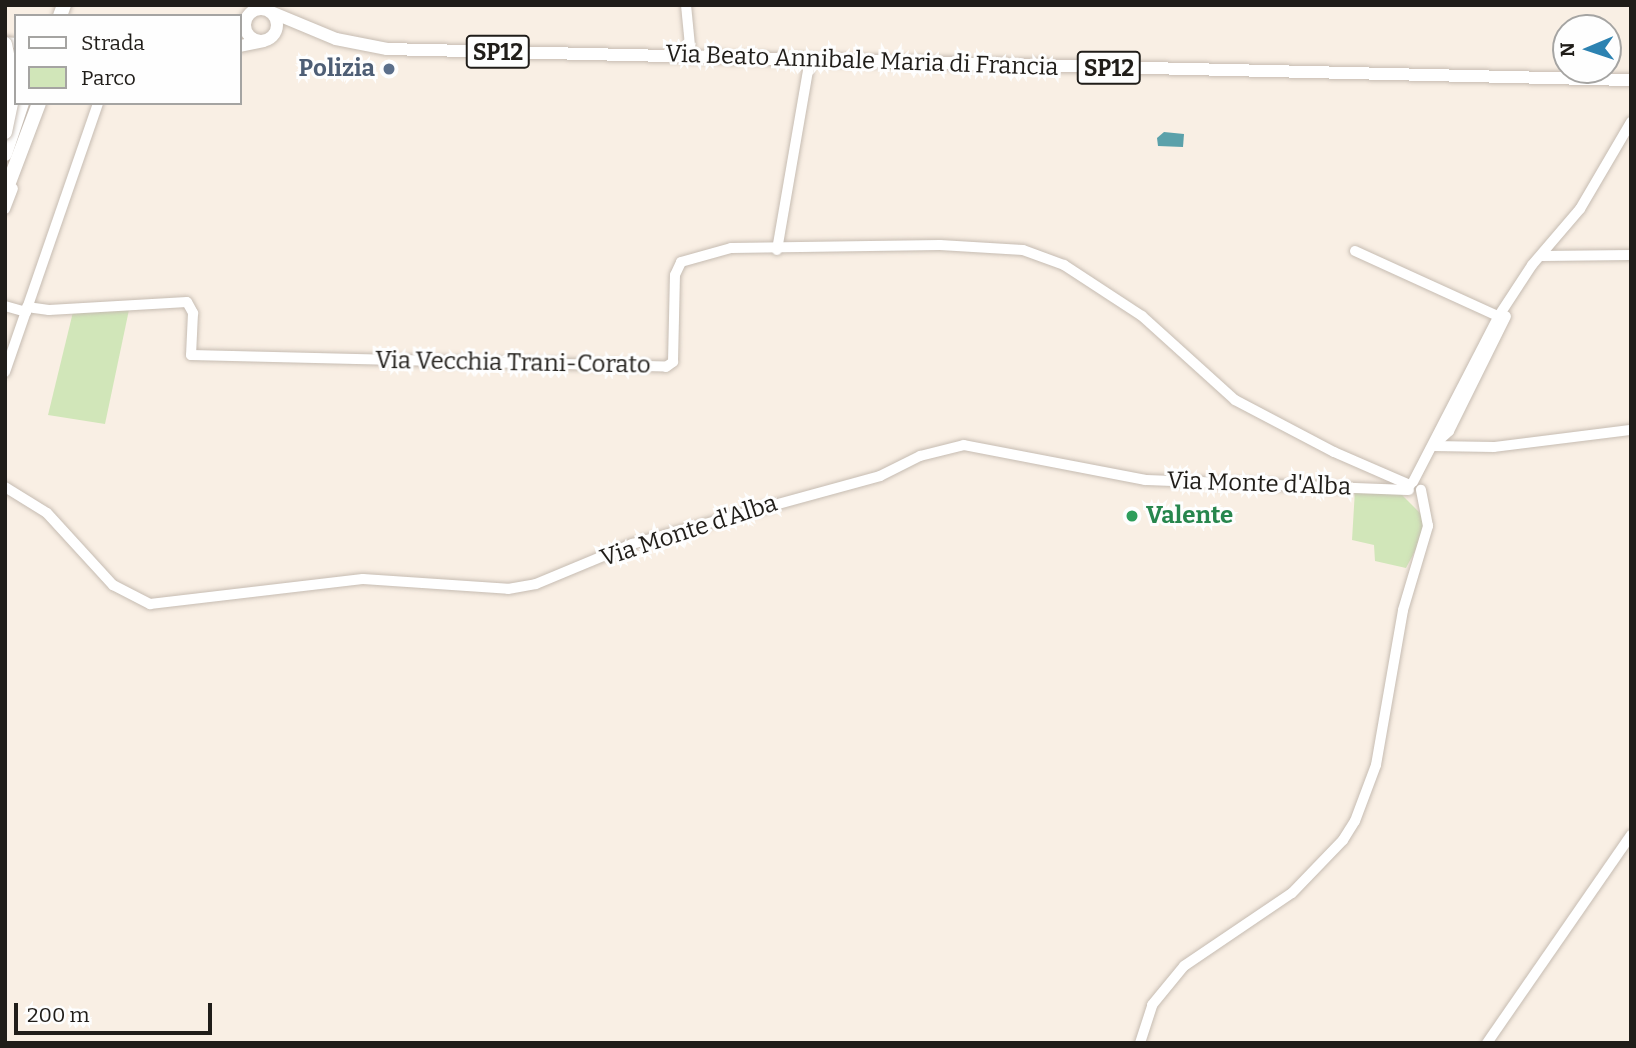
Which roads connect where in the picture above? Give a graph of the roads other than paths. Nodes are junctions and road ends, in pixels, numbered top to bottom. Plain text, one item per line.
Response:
1 (242, 5) edge
2 (686, 5) edge
3 (265, 9) edge
4 (244, 25) edge
5 (307, 30) junction
6 (267, 40) junction
7 (5, 43) edge
8 (242, 46) edge
9 (691, 56) junction
10 (14, 57) edge
11 (810, 59) junction
12 (5, 76) edge
13 (1631, 80) edge
14 (21, 105) edge
15 (28, 105) edge
16 (37, 105) edge
17 (45, 105) edge
18 (97, 105) edge
19 (1631, 122) edge
20 (5, 131) edge
21 (1631, 134) edge
22 (5, 154) edge
23 (5, 173) edge
24 (1595, 183) junction
25 (5, 193) edge
26 (5, 209) edge
27 (777, 250) junction
28 (1355, 251) dead end
29 (1631, 255) edge
30 (1542, 256) junction
31 (5, 306) edge
32 (27, 310) junction
33 (1502, 318) junction
34 (5, 372) edge
35 (1631, 430) edge
36 (1433, 446) junction
37 (1387, 474) junction
38 (5, 487) edge
39 (1390, 488) junction
40 (1415, 488) junction
41 (1631, 835) edge
42 (1140, 1043) edge
43 (1487, 1043) edge

1 - 4 main road
2 - 9 street
3 - 4 main road
3 - 5 main road, Via Beato Annibale Maria di Francia / SP12
3 - 6 main road
4 - 6 main road
5 - 6 main road, Via Beato Annibale Maria di Francia / SP12
5 - 9 main road, Via Beato Annibale Maria di Francia / SP12
6 - 8 main road, Via Beato Annibale Maria di Francia
7 - 20 highway, bridge
9 - 11 main road, Via Beato Annibale Maria di Francia / SP12
10 - 12 street
11 - 13 main road, Via Beato Annibale Maria di Francia / SP12
11 - 27 street
14 - 22 highway
15 - 23 highway
16 - 25 highway
17 - 26 street
18 - 32 street
19 - 24 street
21 - 24 street
24 - 30 street
27 - 32 street, Via Vecchia Trani-Corato
27 - 37 street, Via Vecchia Trani-Corato
28 - 33 street
29 - 30 street
30 - 33 street
31 - 32 street
32 - 34 street
33 - 36 street
35 - 36 street
36 - 40 street
37 - 39 street
37 - 40 street, Via Vecchia Trani-Corato
38 - 39 street, Via Monte d'Alba
39 - 40 street, Via Monte d'Alba
40 - 42 street
41 - 43 street

